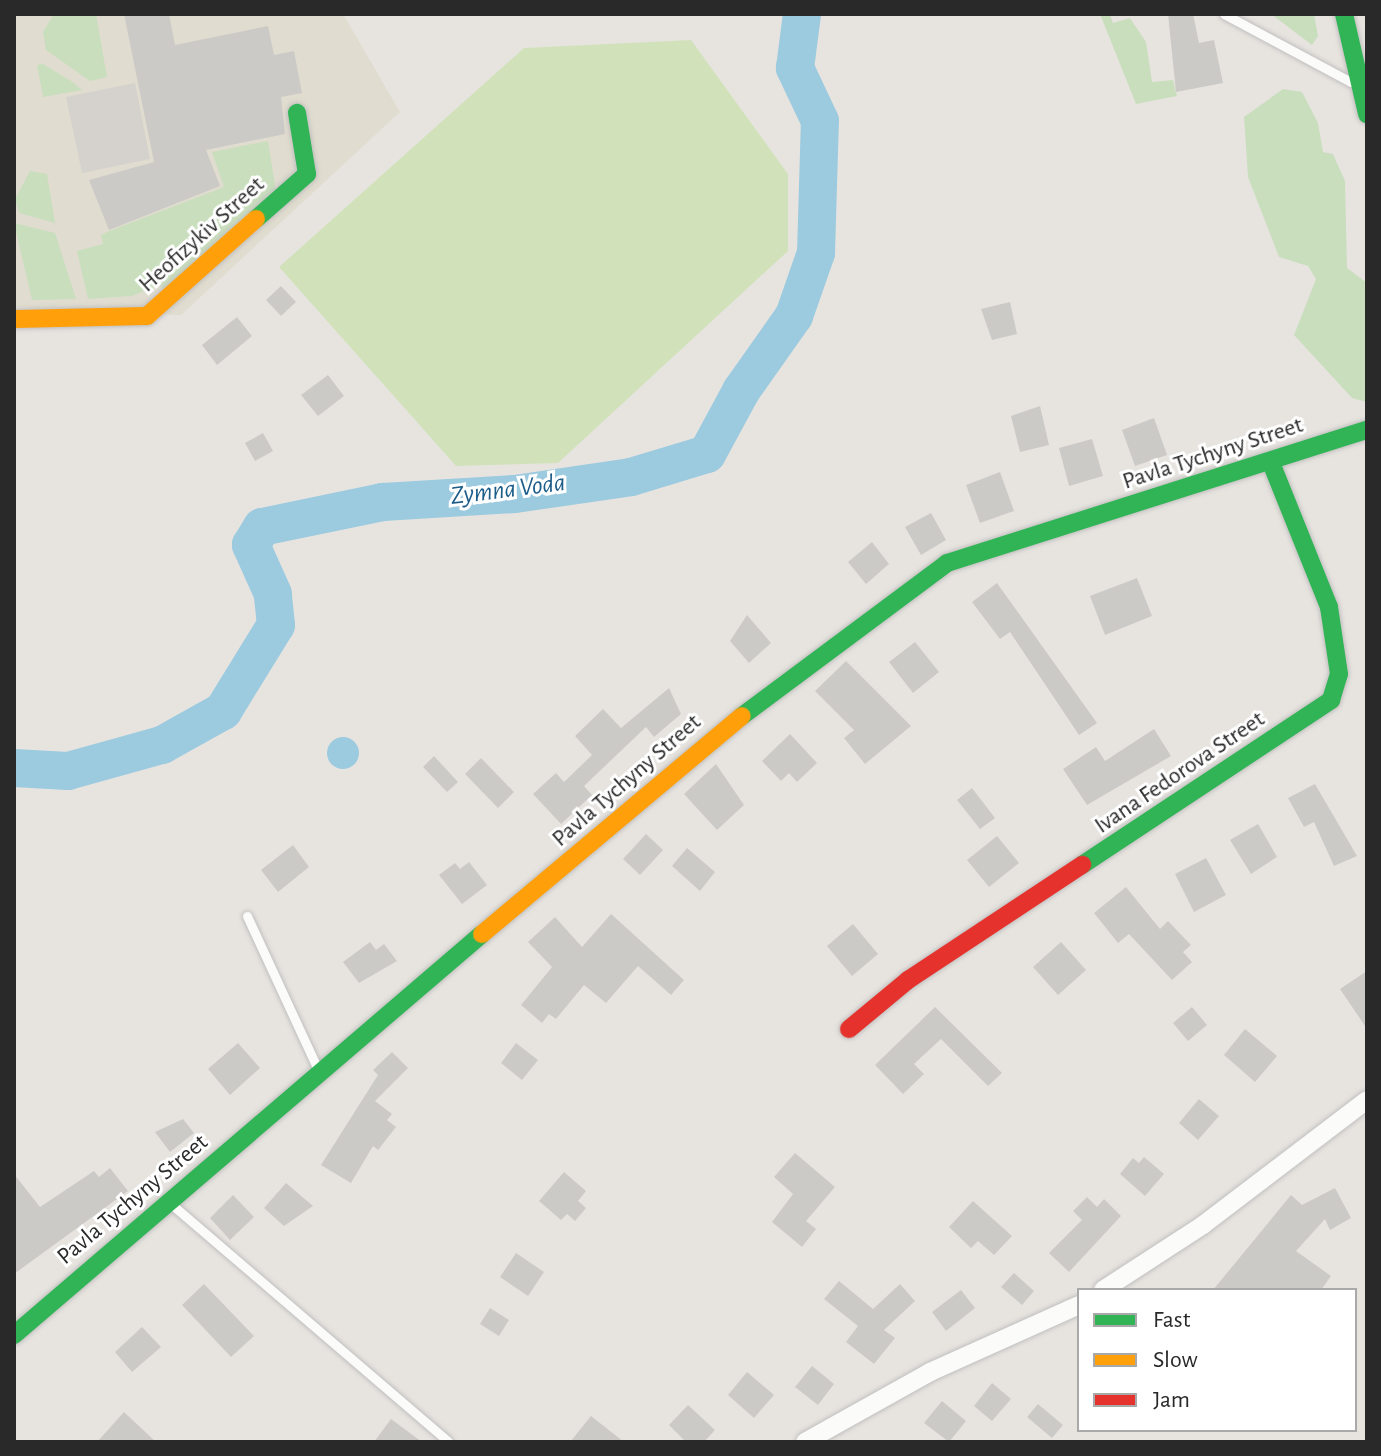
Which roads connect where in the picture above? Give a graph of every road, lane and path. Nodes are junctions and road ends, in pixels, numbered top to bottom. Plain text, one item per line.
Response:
1 (1224, 14) edge
2 (1344, 14) edge
3 (1361, 88) junction
4 (297, 113) dead end
5 (1367, 114) edge
6 (14, 319) edge
7 (1367, 430) edge
8 (1271, 463) junction
9 (247, 916) dead end
10 (849, 1029) dead end
11 (321, 1075) junction
12 (1367, 1100) edge
13 (168, 1201) junction
14 (1106, 1288) edge
15 (1077, 1306) edge
16 (14, 1335) edge
17 (809, 1439) edge
18 (448, 1441) edge
19 (832, 1442) edge

1 - 3 lane
2 - 3 main road
3 - 5 main road
4 - 6 main road, Heofizykiv Street
7 - 8 main road, Pavla Tychyny Street
8 - 10 main road, Ivana Fedorova Street
8 - 11 main road, Pavla Tychyny Street
9 - 11 lane
11 - 13 main road, Pavla Tychyny Street
12 - 14 street
13 - 16 main road, Pavla Tychyny Street
13 - 18 lane
15 - 17 street
17 - 19 street

